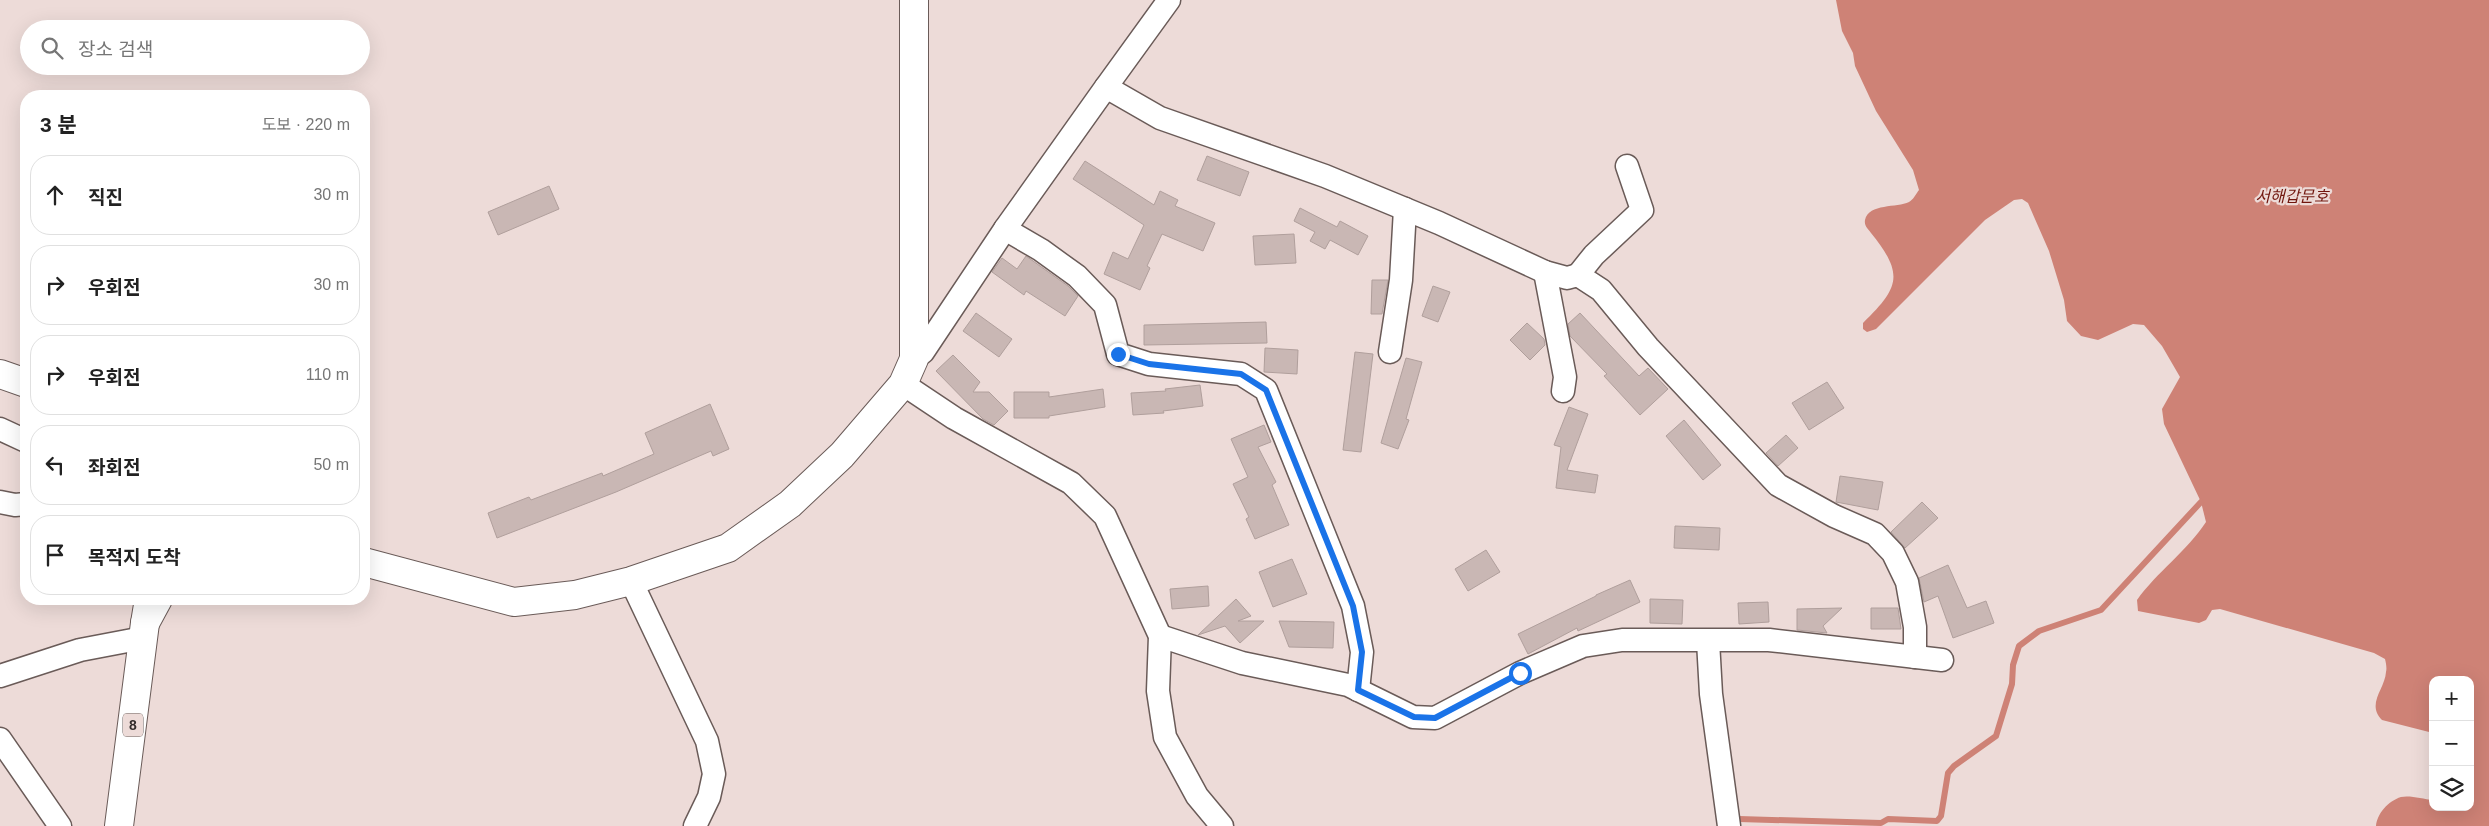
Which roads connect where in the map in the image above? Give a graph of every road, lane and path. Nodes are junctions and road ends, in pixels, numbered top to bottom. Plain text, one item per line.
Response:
1 (914, 0) edge
2 (1169, 0) edge
3 (1106, 86) junction
4 (1627, 166) dead end
5 (1405, 209) junction
6 (1004, 229) junction
7 (1545, 272) junction
8 (1578, 275) junction
9 (1390, 352) dead end
10 (914, 359) junction
11 (0, 374) edge
12 (20, 381) edge
13 (903, 384) junction
14 (1563, 391) dead end
15 (0, 429) edge
16 (20, 438) edge
17 (0, 502) edge
18 (20, 505) edge
19 (370, 564) edge
20 (631, 581) junction
21 (155, 605) edge
22 (146, 620) edge
23 (1160, 636) junction
24 (1708, 641) junction
25 (1915, 657) junction
26 (1942, 660) dead end
27 (0, 676) edge
28 (1358, 690) junction
29 (0, 739) edge
30 (60, 826) edge
31 (119, 826) edge
32 (695, 826) edge
33 (1222, 826) edge
34 (1729, 826) edge

1 - 10 street
2 - 3 street
3 - 5 street
3 - 6 street
4 - 8 street
5 - 7 street
5 - 9 street
6 - 10 street
6 - 28 street
7 - 8 street
7 - 14 street
8 - 25 street
10 - 13 street
11 - 12 street
13 - 20 street
13 - 23 street
15 - 16 street
17 - 18 street
19 - 20 street
20 - 32 street
21 - 22 street
22 - 27 street
22 - 31 street, 8
23 - 28 street
23 - 33 street
24 - 25 street
24 - 28 street
24 - 34 street
25 - 26 street
29 - 30 street

